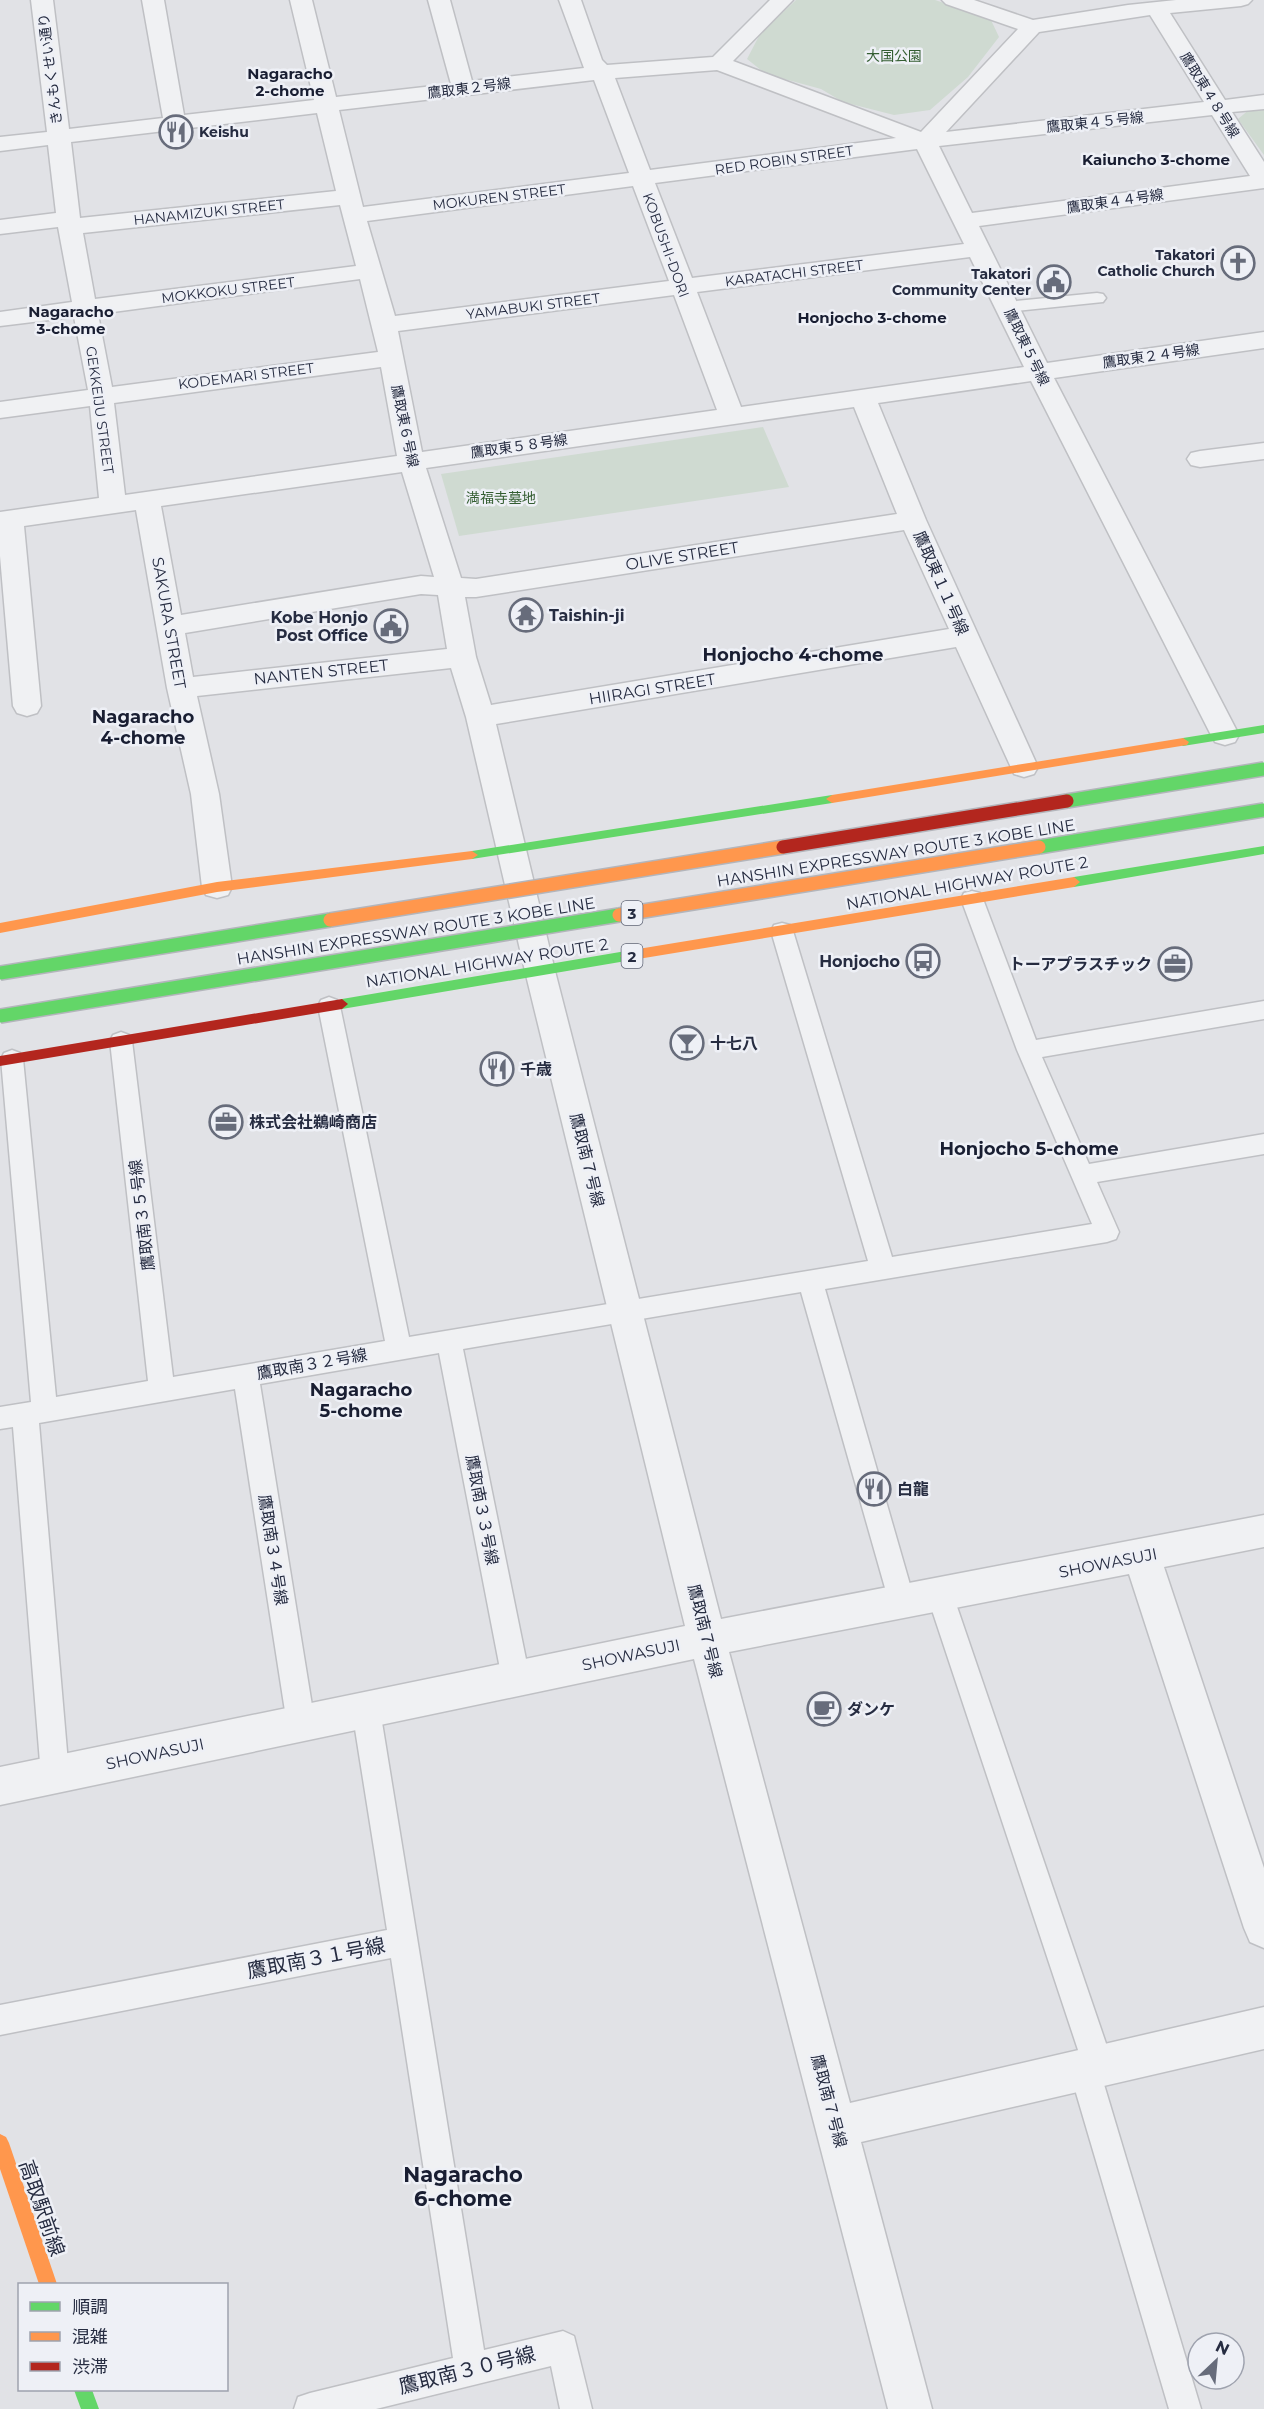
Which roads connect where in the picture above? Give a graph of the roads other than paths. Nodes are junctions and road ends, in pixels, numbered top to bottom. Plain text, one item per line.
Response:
1 (42, 0) edge
2 (153, 0) edge
3 (302, 0) edge
4 (439, 0) edge
5 (570, 0) edge
6 (782, 0) edge
7 (953, 0) edge
8 (1241, 0) edge
9 (1125, 5) edge
10 (1157, 10) junction
11 (1032, 27) junction
12 (719, 63) junction
13 (602, 72) junction
14 (463, 89) junction
15 (1264, 102) edge
16 (328, 106) junction
17 (1217, 108) junction
18 (175, 125) junction
19 (58, 138) junction
20 (926, 141) junction
21 (0, 144) edge
22 (642, 179) junction
23 (1264, 180) edge
24 (352, 206) junction
25 (967, 221) junction
26 (69, 222) junction
27 (0, 227) edge
28 (979, 249) junction
29 (370, 271) junction
30 (681, 288) junction
31 (1097, 298) dead end
32 (1007, 307) junction
33 (85, 308) junction
34 (0, 319) edge
35 (385, 325) junction
36 (1264, 340) edge
37 (391, 358) junction
38 (1038, 371) junction
39 (101, 394) junction
40 (863, 398) junction
41 (0, 410) edge
42 (732, 417) junction
43 (1264, 451) edge
44 (1200, 459) dead end
45 (411, 460) junction
46 (147, 500) junction
47 (113, 505) junction
48 (5, 520) edge
49 (913, 520) junction
50 (450, 586) junction
51 (170, 626) junction
52 (966, 636) junction
53 (462, 657) junction
54 (180, 688) junction
55 (27, 706) dead end
56 (480, 717) junction
57 (1264, 729) edge
58 (1225, 735) junction
59 (1024, 767) junction
60 (1264, 769) edge
61 (1264, 810) edge
62 (513, 850) junction
63 (1264, 850) edge
64 (217, 887) junction
65 (972, 899) junction
66 (0, 928) edge
67 (782, 931) junction
68 (540, 971) junction
69 (0, 973) edge
70 (329, 1006) junction
71 (1264, 1011) edge
72 (0, 1016) edge
73 (121, 1041) junction
74 (1028, 1050) junction
75 (6, 1060) edge
76 (1264, 1144) edge
77 (1081, 1175) junction
78 (883, 1269) junction
79 (810, 1280) junction
80 (625, 1311) junction
81 (448, 1341) junction
82 (399, 1349) junction
83 (246, 1376) junction
84 (162, 1390) junction
85 (23, 1414) edge
86 (1264, 1531) edge
87 (1142, 1557) junction
88 (940, 1595) junction
89 (902, 1602) junction
90 (707, 1639) junction
91 (516, 1679) junction
92 (366, 1710) junction
93 (301, 1724) junction
94 (55, 1775) junction
95 (0, 1786) edge
96 (1264, 1928) edge
97 (403, 1941) junction
98 (0, 2020) edge
99 (1264, 2028) edge
100 (1091, 2068) junction
101 (836, 2127) junction
102 (0, 2143) edge
103 (48, 2283) edge
104 (471, 2369) junction
105 (84, 2391) edge
106 (90, 2409) edge
107 (310, 2409) edge
108 (576, 2409) edge
109 (910, 2409) edge
110 (1185, 2409) edge

1 - 19 street, きんもくせい通り
2 - 18 street
3 - 16 street, 鷹取東６号線
4 - 14 street
5 - 13 street, KOBUSHI-DORI
6 - 12 street
7 - 11 street
8 - 10 street
9 - 10 street
9 - 11 street
10 - 17 street, 鷹取東４８号線
11 - 20 street
12 - 13 street, 鷹取東２号線
12 - 20 street, 鷹取東２号線
13 - 14 street, 鷹取東２号線
13 - 22 street, KOBUSHI-DORI
14 - 16 street, 鷹取東２号線
15 - 17 street, 鷹取東４５号線
16 - 18 street, 鷹取東２号線
16 - 24 street, 鷹取東６号線
17 - 20 street, 鷹取東４５号線
17 - 23 street, 鷹取東４８号線
18 - 19 street, 鷹取東２号線
19 - 21 street, 鷹取東２号線
19 - 26 street, GEKKEIJU STREET
20 - 22 street, RED ROBIN STREET
20 - 25 street, 鷹取東５号線
22 - 24 street, MOKUREN STREET
22 - 30 street, KOBUSHI-DORI
23 - 25 street, 鷹取東４４号線
24 - 26 street, HANAMIZUKI STREET
24 - 29 street, 鷹取東６号線
25 - 28 street, 鷹取東５号線
26 - 27 street, HANAMIZUKI STREET
26 - 33 street, GEKKEIJU STREET
28 - 30 street, KARATACHI STREET
28 - 32 street, 鷹取東５号線
29 - 33 street, MOKKOKU STREET
29 - 35 street, 鷹取東６号線
30 - 35 street, YAMABUKI STREET
30 - 42 street, KOBUSHI-DORI
31 - 32 lane
32 - 38 street, 鷹取東５号線
33 - 34 street, MOKKOKU STREET
33 - 39 street, GEKKEIJU STREET
35 - 37 street, 鷹取東６号線
36 - 38 street, 鷹取東２４号線
37 - 39 street, KODEMARI STREET
37 - 45 street, 鷹取東６号線
38 - 40 street, 鷹取東５８号線
38 - 58 street, 鷹取東５号線
39 - 41 street, KODEMARI STREET
39 - 47 street, GEKKEIJU STREET
40 - 42 street, 鷹取東５８号線
40 - 49 street, 鷹取東１１号線
42 - 45 street, 鷹取東５８号線
43 - 44 street
45 - 46 street, 鷹取東５８号線
45 - 50 street, 鷹取東６号線
46 - 47 street, 鷹取東５８号線
46 - 51 street, SAKURA STREET
47 - 48 street, 鷹取東５８号線
48 - 55 street
49 - 50 street, OLIVE STREET
49 - 52 street, 鷹取東１１号線
50 - 51 street, OLIVE STREET
50 - 53 street, 鷹取東６号線
51 - 54 street, SAKURA STREET
52 - 56 street, HIIRAGI STREET
52 - 59 street, 鷹取東１１号線
53 - 54 street, NANTEN STREET
53 - 56 street, 鷹取東６号線
54 - 64 street, SAKURA STREET
56 - 62 street, 鷹取東６号線
57 - 58 main road
58 - 59 main road
59 - 62 main road
60 - 69 main road, HANSHIN EXPRESSWAY ROUTE 3 KOBE LINE, bridge
61 - 72 main road, HANSHIN EXPRESSWAY ROUTE 3 KOBE LINE / 3, bridge
62 - 64 main road
62 - 68 street, 鷹取南７号線
63 - 65 main road, NATIONAL HIGHWAY ROUTE 2 / 2
64 - 66 main road
65 - 67 main road, NATIONAL HIGHWAY ROUTE 2 / 2
65 - 74 lane
67 - 68 main road, NATIONAL HIGHWAY ROUTE 2 / 2
67 - 78 lane
68 - 70 main road, NATIONAL HIGHWAY ROUTE 2 / 2
68 - 80 street, 鷹取南７号線
70 - 73 main road, NATIONAL HIGHWAY ROUTE 2 / 2
70 - 82 lane
71 - 74 lane
73 - 75 main road, NATIONAL HIGHWAY ROUTE 2 / 2
73 - 84 lane, 鷹取南３５号線
74 - 77 lane
75 - 85 lane
76 - 77 lane
77 - 78 lane, 鷹取南３２号線
78 - 79 lane, 鷹取南３２号線
79 - 80 lane, 鷹取南３２号線
79 - 89 lane
80 - 81 lane, 鷹取南３２号線
80 - 90 street, 鷹取南７号線
81 - 82 lane, 鷹取南３２号線
81 - 91 lane, 鷹取南３３号線
82 - 83 lane, 鷹取南３２号線
83 - 84 lane, 鷹取南３２号線
83 - 93 lane, 鷹取南３４号線
84 - 85 lane, 鷹取南３２号線
85 - 94 lane
86 - 87 street, SHOWASUJI
87 - 88 street, SHOWASUJI
87 - 96 street
88 - 89 street, SHOWASUJI
88 - 100 lane
89 - 90 street, SHOWASUJI
90 - 91 street, SHOWASUJI
90 - 101 street, 鷹取南７号線
91 - 92 street, SHOWASUJI
92 - 93 street, SHOWASUJI
92 - 97 lane, 鷹取南３１号線
93 - 94 street, SHOWASUJI
94 - 95 street, SHOWASUJI
97 - 98 lane, 鷹取南３１号線
97 - 104 lane
99 - 100 street
100 - 101 street
100 - 110 lane
101 - 109 street, 鷹取南７号線
102 - 103 main road, 高取駅前線
104 - 107 lane, 鷹取南３０号線
104 - 108 lane, 鷹取南３０号線
105 - 106 main road

